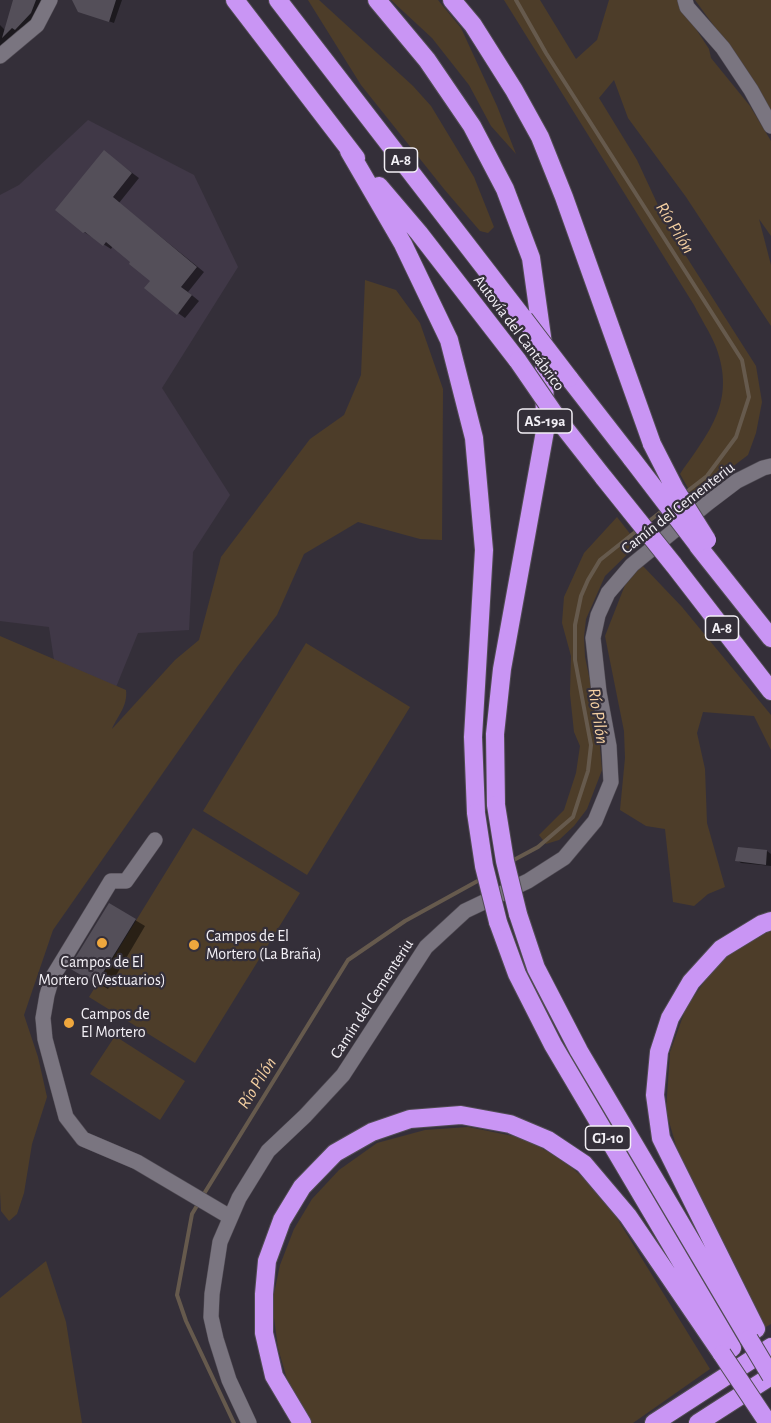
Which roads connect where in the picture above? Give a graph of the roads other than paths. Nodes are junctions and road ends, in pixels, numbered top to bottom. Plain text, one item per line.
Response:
1 (50, 0) edge
2 (235, 0) edge
3 (278, 0) edge
4 (362, 0) edge
5 (377, 0) edge
6 (452, 0) edge
7 (685, 0) edge
8 (0, 56) edge
9 (427, 60) junction
10 (771, 126) edge
11 (349, 151) junction
12 (771, 466) edge
13 (703, 543) junction
14 (771, 623) edge
15 (771, 638) edge
16 (771, 691) edge
17 (155, 840) dead end
18 (518, 914) joint
19 (771, 921) edge
20 (230, 1217) junction
21 (754, 1336) junction
22 (771, 1347) edge
23 (727, 1351) junction
24 (771, 1359) edge
25 (771, 1376) edge
26 (771, 1416) edge
27 (249, 1423) edge
28 (302, 1423) edge
29 (654, 1423) edge
30 (698, 1423) edge
31 (768, 1423) edge

1 - 8 street
2 - 11 highway, Autovía del Cantábrico / A-8
3 - 13 highway, Autovía del Cantábrico / A-8, bridge
4 - 9 highway
5 - 9 highway, AS-19a
6 - 13 highway, bridge
7 - 10 street
9 - 18 highway, AS-19a, bridge
11 - 16 highway, Autovía del Cantábrico / A-8, bridge
11 - 23 highway, GJ-10, bridge
12 - 20 street, Camín del Cementeriu
13 - 14 highway
13 - 15 highway, Autovía del Cantábrico / A-8
17 - 20 street
18 - 21 highway, GJ-10
19 - 21 highway
20 - 27 street, Camín del Cementeriu
21 - 24 highway
21 - 25 highway, bridge
22 - 29 highway
23 - 26 highway
23 - 28 highway
23 - 31 highway, bridge
25 - 30 highway

